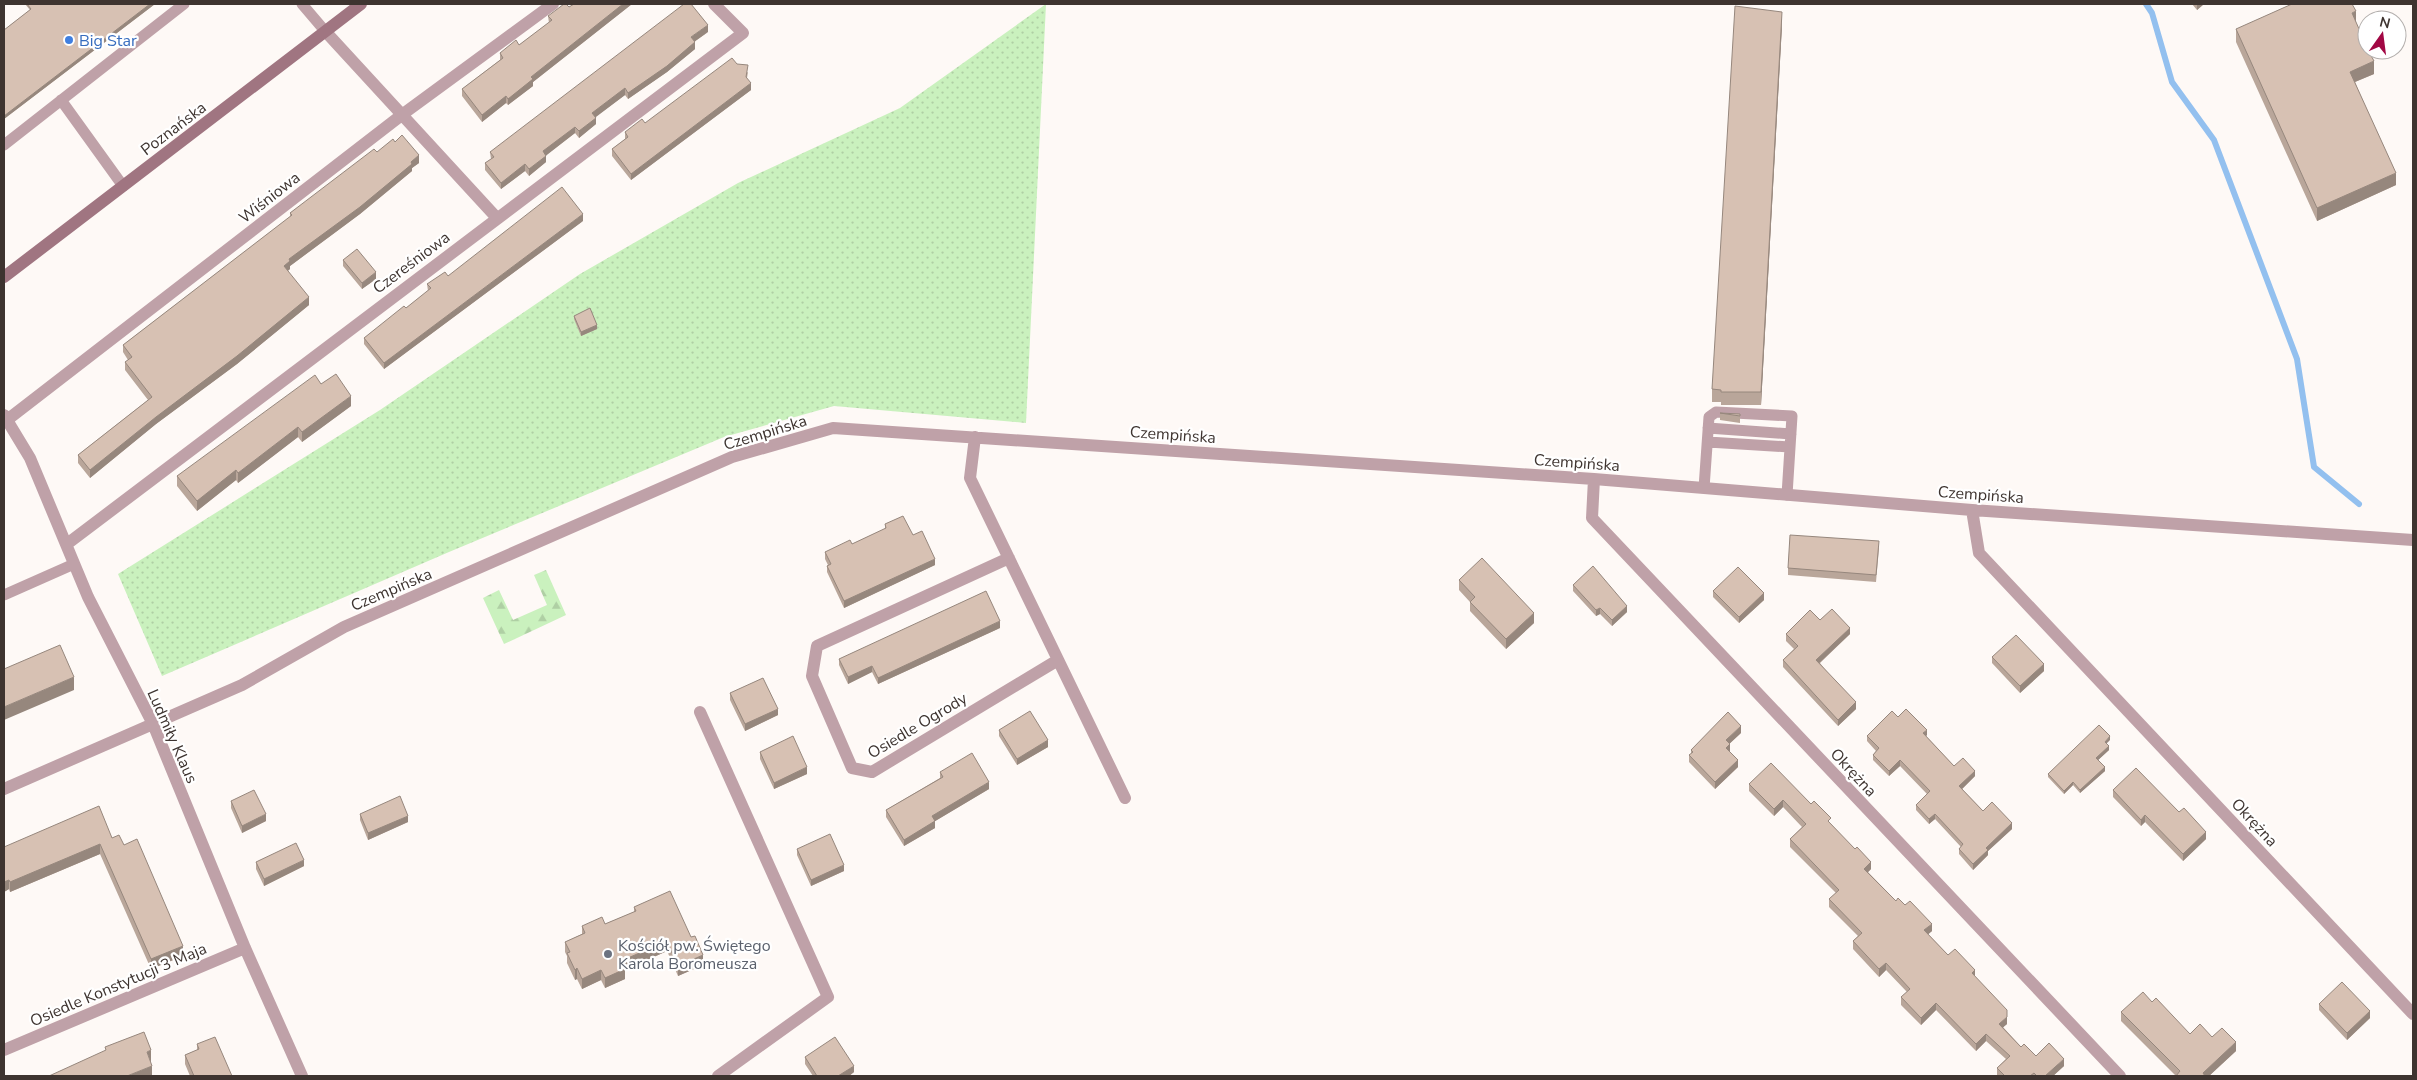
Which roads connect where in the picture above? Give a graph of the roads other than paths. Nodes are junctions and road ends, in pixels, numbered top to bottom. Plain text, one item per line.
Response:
1 (184, 4) edge
2 (302, 4) edge
3 (361, 4) edge
4 (553, 4) edge
5 (714, 4) edge
6 (325, 31) junction
7 (61, 100) junction
8 (403, 114) junction
9 (4, 145) edge
10 (123, 186) junction
11 (496, 217) junction
12 (4, 277) edge
13 (5, 418) edge
14 (1708, 428) junction
15 (1791, 434) junction
16 (976, 437) junction
17 (1708, 442) junction
18 (1790, 447) junction
19 (1594, 478) junction
20 (1704, 488) junction
21 (1787, 495) junction
22 (1972, 510) junction
23 (2413, 540) edge
24 (67, 544) junction
25 (1009, 558) junction
26 (74, 564) junction
27 (4, 595) edge
28 (1058, 660) junction
29 (700, 712) dead end
30 (153, 724) junction
31 (4, 789) edge
32 (1125, 798) dead end
33 (245, 948) junction
34 (2413, 1014) edge
35 (4, 1050) edge
36 (302, 1076) edge
37 (718, 1076) edge
38 (2120, 1076) edge

1 - 7 lane
2 - 6 lane
3 - 6 street, Poznańska
4 - 8 street, Wiśniowa
5 - 11 street, Czereśniowa
6 - 8 street
6 - 10 street, Poznańska
7 - 9 lane
7 - 10 lane
8 - 11 street
8 - 13 street, Wiśniowa
10 - 12 street, Poznańska
11 - 24 street, Czereśniowa
13 - 24 street, Ludmiły Klaus
14 - 15 lane
14 - 15 lane
14 - 17 lane
15 - 18 lane
16 - 19 street, Czempińska
16 - 25 street
16 - 30 street, Czempińska
17 - 18 lane
17 - 20 lane
18 - 21 lane
19 - 20 street, Czempińska
19 - 38 street, Okrężna
20 - 21 street, Czempińska
21 - 22 street, Czempińska
22 - 23 street, Czempińska
22 - 34 street, Okrężna
24 - 26 street, Ludmiły Klaus
25 - 28 street
25 - 28 street, Osiedle Ogrody
26 - 27 lane
26 - 30 street, Ludmiły Klaus
28 - 32 street
29 - 37 street
30 - 31 street, Czempińska
30 - 33 street, Ludmiły Klaus
33 - 35 street, Osiedle Konstytucji 3 Maja
33 - 36 street, Ludmiły Klaus

